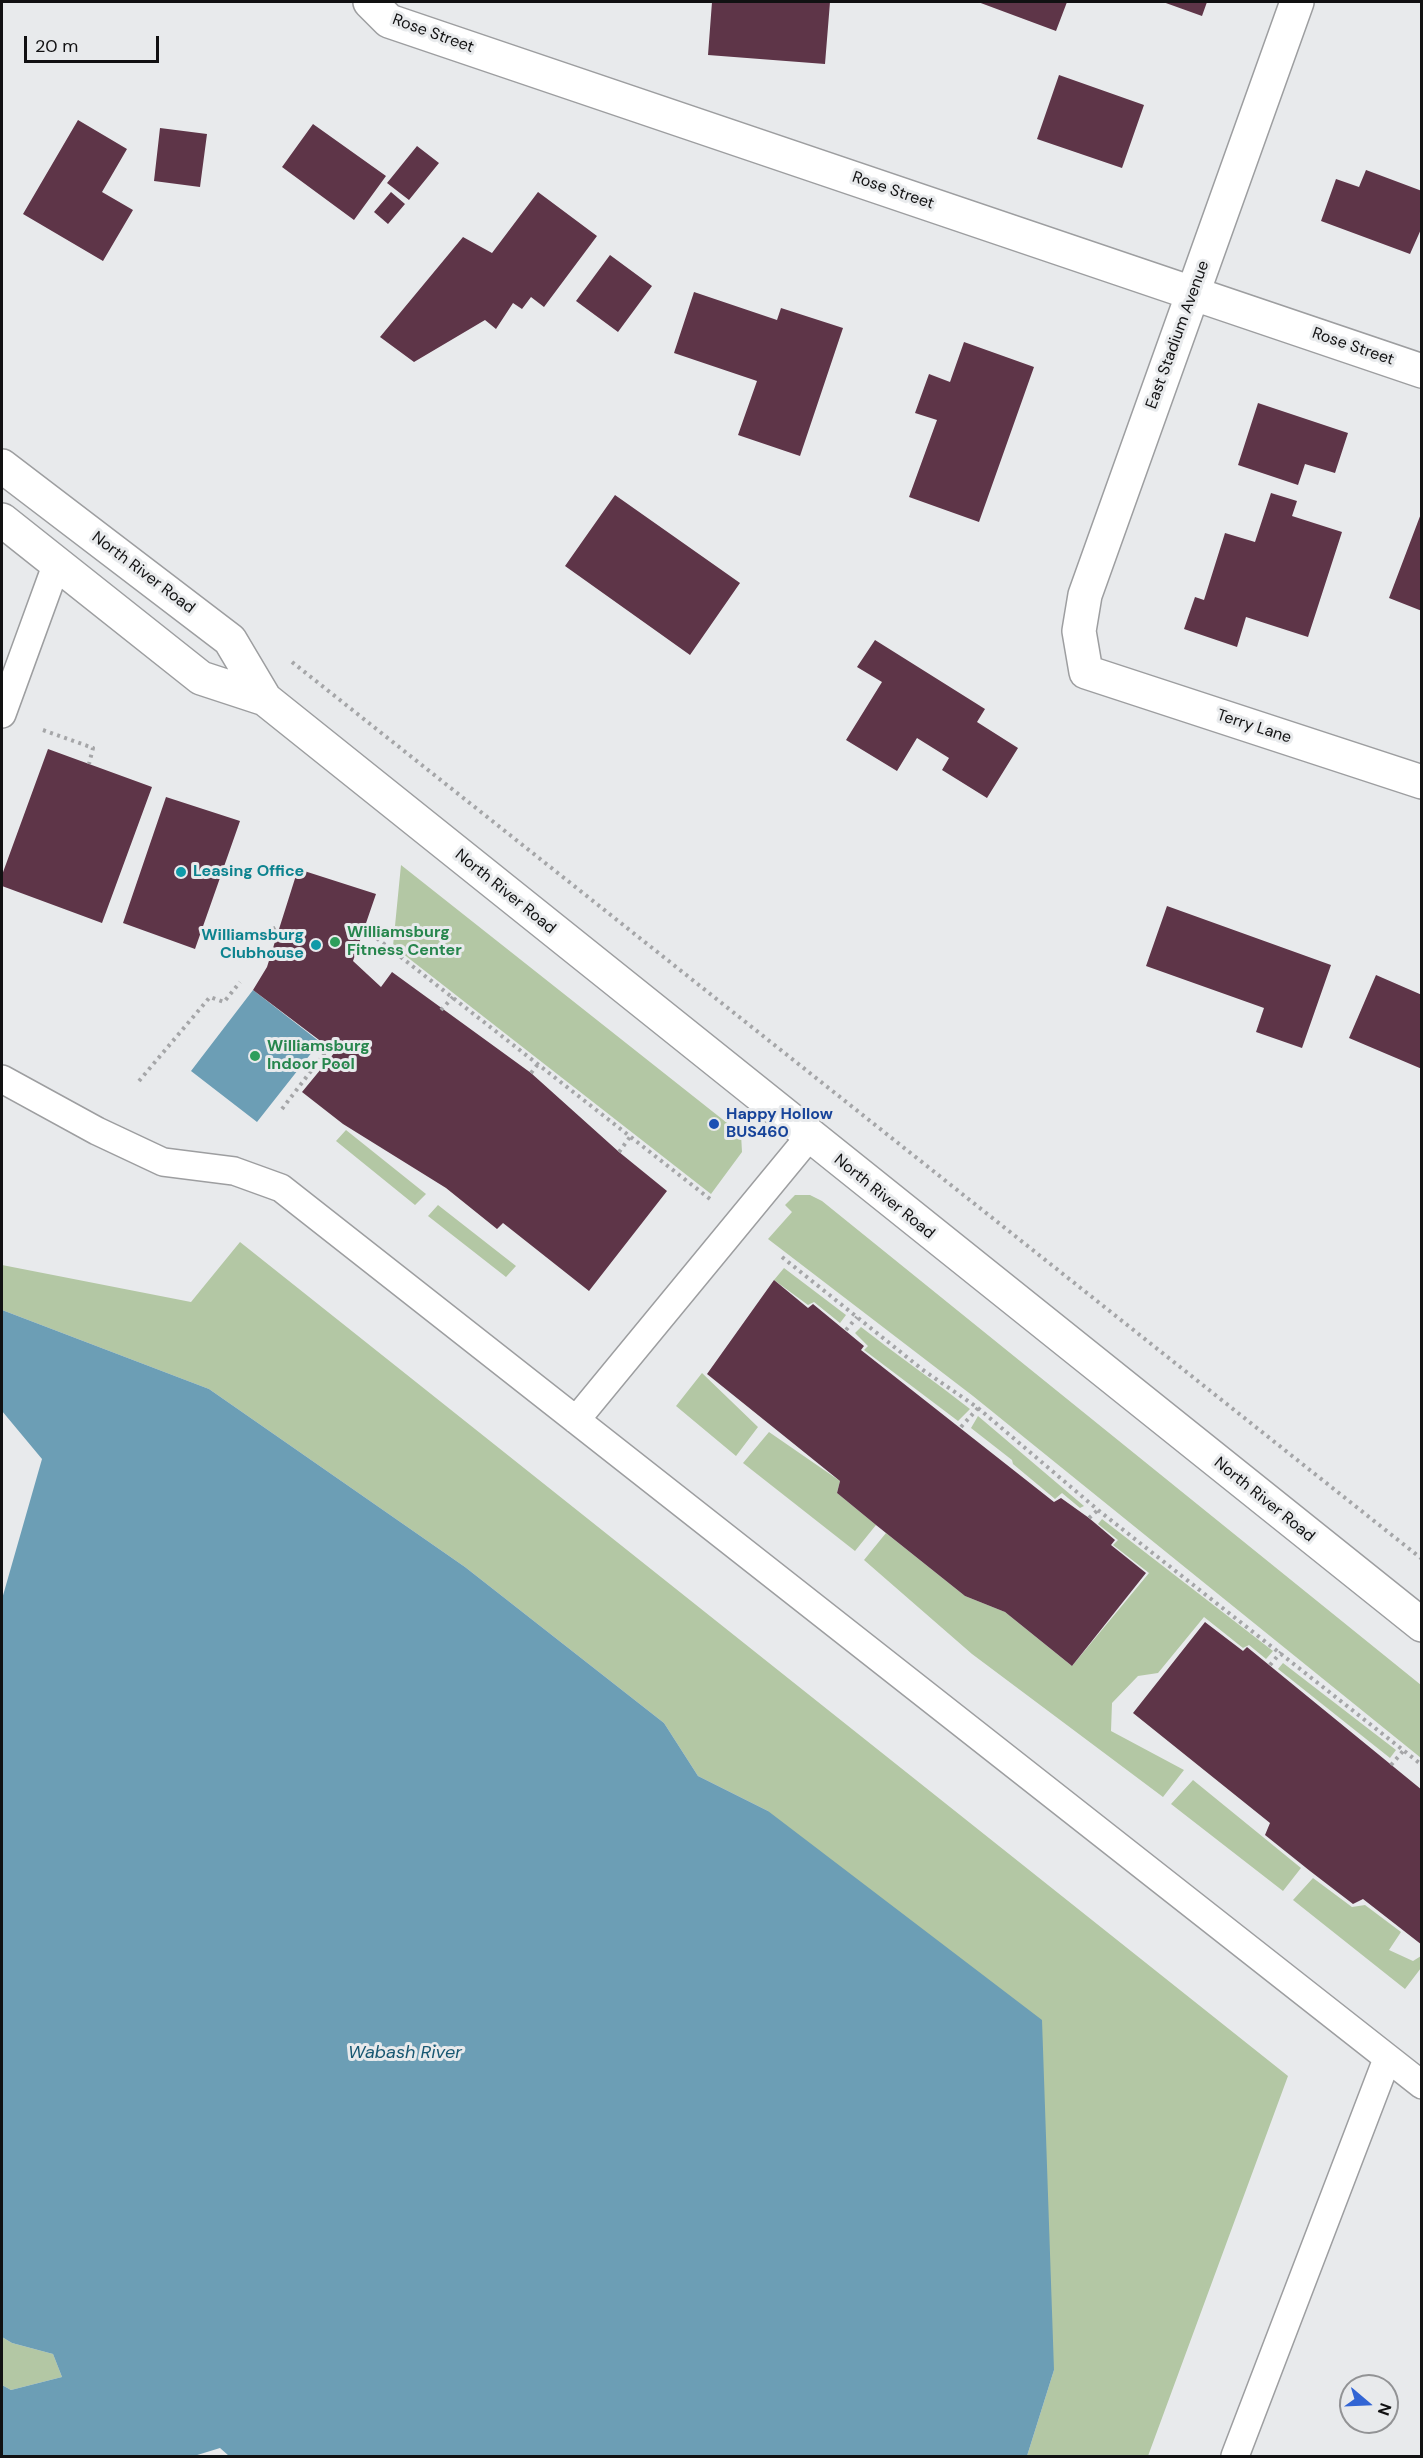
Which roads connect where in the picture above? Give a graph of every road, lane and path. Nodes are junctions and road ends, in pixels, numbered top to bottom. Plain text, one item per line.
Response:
1 (370, 2) edge
2 (1297, 2) edge
3 (1193, 292) junction
4 (1422, 370) edge
5 (2, 466) edge
6 (2, 520) edge
7 (57, 563) junction
8 (291, 660) dead end
9 (1086, 672) joint
10 (265, 699) junction
11 (2, 714) edge
12 (43, 730) dead end
13 (89, 764) dead end
14 (1422, 782) edge
15 (279, 926) dead end
16 (365, 929) dead end
17 (262, 940) dead end
18 (240, 982) dead end
19 (453, 997) junction
20 (441, 1010) dead end
21 (330, 1046) dead end
22 (538, 1064) junction
23 (531, 1073) dead end
24 (2, 1079) edge
25 (139, 1081) dead end
26 (282, 1109) dead end
27 (630, 1137) junction
28 (809, 1137) junction
29 (619, 1152) dead end
30 (716, 1203) dead end
31 (782, 1257) dead end
32 (857, 1317) junction
33 (846, 1330) dead end
34 (978, 1408) junction
35 (576, 1420) junction
36 (961, 1427) dead end
37 (1098, 1510) junction
38 (1089, 1518) dead end
39 (1422, 1559) edge
40 (1422, 1625) edge
41 (1281, 1652) junction
42 (1270, 1665) dead end
43 (1404, 1750) junction
44 (1422, 1765) edge
45 (1391, 1766) dead end
46 (1387, 2059) junction
47 (1422, 2085) edge
48 (1235, 2457) edge

1 - 3 street, Rose Street
2 - 3 street, East Stadium Avenue
3 - 4 street, Rose Street
3 - 9 street, East Stadium Avenue
5 - 10 street, North River Road
6 - 7 street, North River Road
7 - 10 street, North River Road
7 - 11 lane
8 - 39 path
9 - 14 street, Terry Lane
10 - 28 street, North River Road
12 - 13 path
15 - 17 path
16 - 19 path
18 - 25 path
19 - 20 path
19 - 22 path
21 - 26 path
22 - 23 path
22 - 27 path
24 - 35 lane
27 - 29 path
27 - 30 path
28 - 35 lane
28 - 40 street, North River Road
31 - 32 path
32 - 33 path
32 - 34 path
34 - 36 path
34 - 37 path
35 - 46 lane
37 - 38 path
37 - 41 path
41 - 42 path
41 - 43 path
43 - 44 path
43 - 45 path
46 - 47 lane
46 - 48 lane

